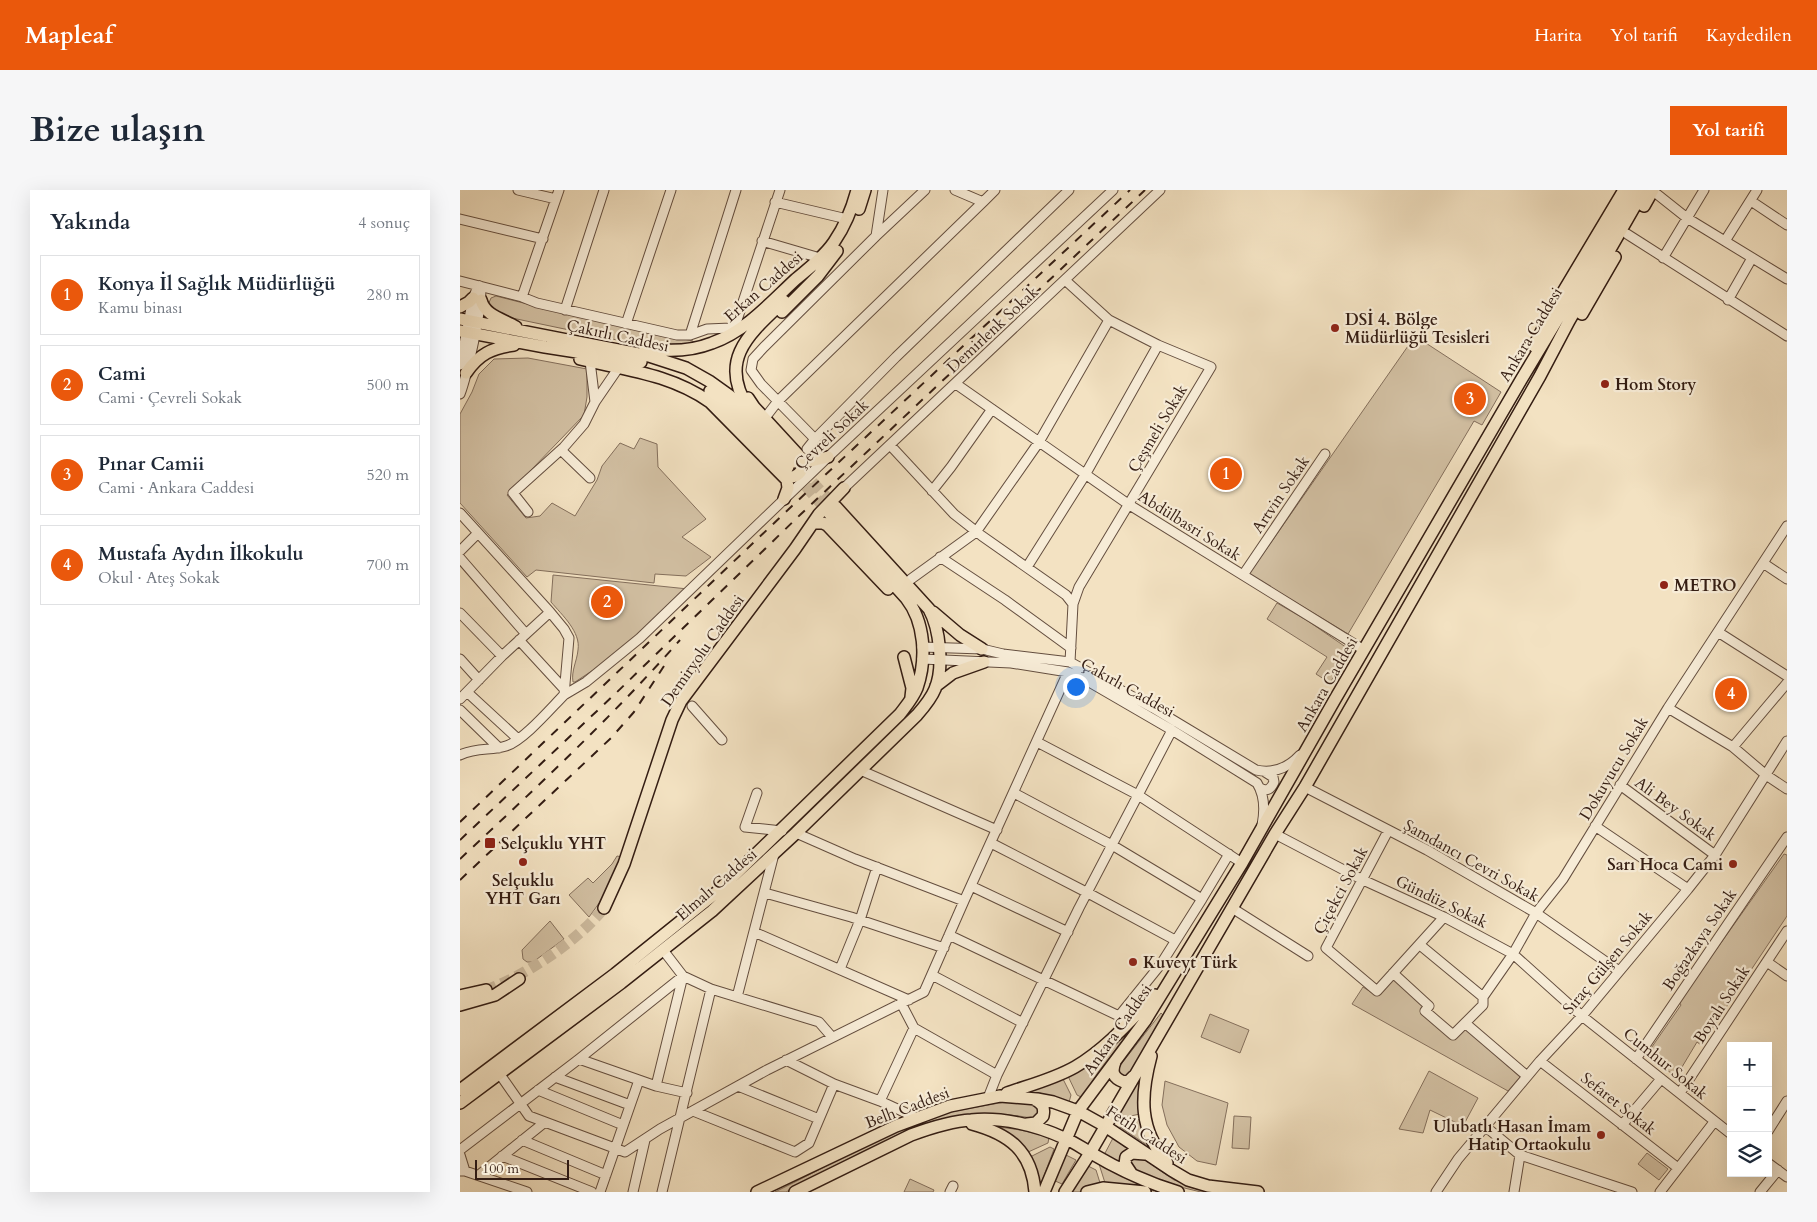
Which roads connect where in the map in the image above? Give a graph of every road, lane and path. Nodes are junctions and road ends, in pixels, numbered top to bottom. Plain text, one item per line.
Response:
1 (518, 190) edge
2 (604, 190) edge
3 (671, 190) edge
4 (736, 190) edge
5 (780, 190) edge
6 (857, 190) edge
7 (865, 190) edge
8 (883, 190) edge
9 (925, 190) edge
10 (955, 190) edge
11 (995, 190) edge
12 (1069, 190) edge
13 (1113, 190) edge
14 (1160, 190) edge
15 (1624, 190) edge
16 (1635, 190) edge
17 (1644, 190) edge
18 (1653, 190) edge
19 (1704, 190) edge
20 (1757, 190) edge
21 (557, 195) edge
22 (1751, 201) junction
23 (776, 202) junction
24 (983, 202) junction
25 (1687, 218) junction
26 (460, 219) edge
27 (847, 219) junction
28 (1787, 225) edge
29 (1628, 234) junction
30 (876, 236) junction
31 (543, 239) junction
32 (1725, 241) junction
33 (762, 242) junction
34 (836, 251) junction
35 (820, 258) junction
36 (1663, 258) junction
37 (1752, 258) junction
38 (1787, 279) edge
39 (1066, 280) junction
40 (460, 281) edge
41 (480, 286) junction
42 (522, 296) junction
43 (477, 299) junction
44 (1728, 300) junction
45 (460, 307) edge
46 (565, 310) junction
47 (1109, 320) junction
48 (468, 321) edge
49 (626, 324) junction
50 (467, 333) edge
51 (690, 335) junction
52 (1787, 336) edge
53 (523, 338) junction
54 (560, 340) junction
55 (1158, 345) junction
56 (545, 348) junction
57 (590, 361) junction
58 (619, 367) junction
59 (463, 369) edge
60 (1540, 376) junction
61 (1521, 380) junction
62 (956, 384) junction
63 (460, 394) edge
64 (778, 401) junction
65 (595, 402) junction
66 (992, 409) junction
67 (768, 414) dead end
68 (763, 429) junction
69 (815, 439) junction
70 (1039, 442) junction
71 (890, 446) junction
72 (561, 450) junction
73 (1325, 454) dead end
74 (828, 457) junction
75 (795, 462) junction
76 (1085, 475) junction
77 (590, 478) dead end
78 (844, 488) junction
79 (932, 491) junction
80 (784, 499) junction
81 (1128, 504) junction
82 (528, 512) dead end
83 (460, 513) edge
84 (813, 523) junction
85 (1787, 526) edge
86 (976, 532) junction
87 (478, 533) junction
88 (460, 551) edge
89 (940, 557) junction
90 (460, 558) edge
91 (1763, 563) junction
92 (1027, 567) junction
93 (1243, 575) junction
94 (911, 579) junction
95 (1787, 579) edge
96 (1073, 604) junction
97 (929, 609) junction
98 (550, 612) junction
99 (460, 613) edge
100 (1718, 632) junction
101 (526, 634) junction
102 (519, 640) junction
103 (939, 647) junction
104 (922, 648) junction
105 (1071, 648) junction
106 (982, 649) junction
107 (1364, 650) junction
108 (502, 656) junction
109 (904, 657) dead end
110 (460, 659) edge
111 (939, 660) junction
112 (984, 662) junction
113 (1070, 662) junction
114 (1068, 672) junction
115 (1787, 676) edge
116 (480, 680) junction
117 (1787, 683) edge
118 (936, 686) junction
119 (467, 692) junction
120 (565, 692) junction
121 (460, 699) edge
122 (911, 699) junction
123 (692, 706) dead end
124 (1668, 708) junction
125 (460, 710) edge
126 (1172, 730) junction
127 (518, 739) junction
128 (722, 740) dead end
129 (1787, 741) edge
130 (1037, 742) junction
131 (1309, 745) junction
132 (1733, 747) junction
133 (499, 748) junction
134 (460, 755) edge
135 (860, 770) junction
136 (1265, 772) junction
137 (1766, 775) junction
138 (1620, 785) junction
139 (1305, 787) junction
140 (1260, 788) junction
141 (1787, 790) edge
142 (756, 793) dead end
143 (1014, 793) junction
144 (1138, 794) junction
145 (1595, 826) junction
146 (1261, 829) junction
147 (997, 830) junction
148 (782, 831) junction
149 (1388, 831) junction
150 (796, 833) junction
151 (1275, 834) junction
152 (1787, 837) edge
153 (991, 844) junction
154 (1112, 845) junction
155 (774, 854) junction
156 (1229, 854) junction
157 (1715, 855) junction
158 (1242, 862) junction
159 (877, 867) junction
160 (1363, 880) junction
161 (971, 886) junction
162 (1688, 889) junction
163 (765, 893) junction
164 (1088, 893) junction
165 (1202, 899) junction
166 (964, 901) junction
167 (604, 908) tunnel mouth
168 (1232, 908) junction
169 (1536, 912) junction
170 (1444, 917) junction
171 (860, 920) junction
172 (1787, 931) edge
173 (754, 932) junction
174 (1068, 932) junction
175 (949, 935) junction
176 (1176, 940) junction
177 (1420, 944) junction
178 (944, 948) junction
179 (663, 950) junction
180 (1513, 954) junction
181 (1308, 956) dead end
182 (1767, 962) junction
183 (840, 969) junction
184 (1619, 971) junction
185 (1393, 973) junction
186 (932, 975) junction
187 (682, 976) junction
188 (1787, 976) edge
189 (1172, 978) junction
190 (519, 979) dead end
191 (1044, 981) junction
192 (711, 989) junction
193 (486, 990) tunnel mouth
194 (460, 996) edge
195 (737, 997) junction
196 (1483, 997) junction
197 (905, 1001) junction
198 (460, 1005) edge
199 (1582, 1016) junction
200 (1123, 1020) junction
201 (1023, 1023) junction
202 (1465, 1023) junction
203 (914, 1028) junction
204 (832, 1037) junction
205 (1156, 1040) junction
206 (1636, 1058) junction
207 (579, 1059) junction
208 (786, 1060) junction
209 (1540, 1061) junction
210 (1115, 1062) junction
211 (499, 1073) junction
212 (997, 1075) junction
213 (1135, 1075) junction
214 (1527, 1076) junction
215 (555, 1078) junction
216 (1661, 1078) junction
217 (638, 1080) junction
218 (834, 1084) junction
219 (656, 1086) junction
220 (738, 1086) junction
221 (460, 1090) edge
222 (538, 1090) junction
223 (687, 1093) junction
224 (1680, 1093) junction
225 (994, 1097) junction
226 (1031, 1098) junction
227 (880, 1101) junction
228 (1787, 1101) edge
229 (460, 1103) edge
230 (521, 1104) junction
231 (630, 1105) junction
232 (694, 1110) junction
233 (1078, 1111) junction
234 (681, 1118) junction
235 (917, 1118) junction
236 (819, 1119) junction
237 (545, 1122) junction
238 (958, 1122) junction
239 (1714, 1122) junction
240 (1025, 1124) junction
241 (1622, 1124) junction
242 (623, 1125) junction
243 (1772, 1125) edge
244 (1105, 1126) junction
245 (1486, 1127) junction
246 (1728, 1132) edge
247 (1066, 1138) junction
248 (522, 1140) junction
249 (645, 1140) junction
250 (615, 1148) junction
251 (460, 1150) edge
252 (1090, 1153) junction
253 (460, 1155) edge
254 (1520, 1155) junction
255 (502, 1156) junction
256 (1149, 1156) junction
257 (1772, 1166) edge
258 (1678, 1168) junction
259 (1778, 1170) junction
260 (462, 1171) edge
261 (1132, 1174) junction
262 (1176, 1174) junction
263 (606, 1175) junction
264 (479, 1176) junction
265 (1787, 1177) edge
266 (503, 1188) edge
267 (527, 1192) edge
268 (592, 1192) edge
269 (600, 1192) edge
270 (632, 1192) edge
271 (662, 1192) edge
272 (757, 1192) edge
273 (795, 1192) edge
274 (1041, 1192) edge
275 (1060, 1192) edge
276 (1065, 1192) edge
277 (1087, 1192) edge
278 (1145, 1192) edge
279 (1178, 1192) edge
280 (1258, 1192) edge
281 (1436, 1192) edge
282 (1514, 1192) edge
283 (1632, 1192) edge
284 (1660, 1192) edge
285 (1760, 1192) edge

1 - 21 street
2 - 46 street
3 - 49 street
4 - 51 street
5 - 23 street
6 - 27 main road, Erkan Caddesi
7 - 34 main road, Erkan Caddesi
8 - 30 street
9 - 30 street
10 - 24 street
11 - 24 street
12 - 69 street
13 - 74 street, Çevreli Sokak
14 - 39 street, Demirlenk Sokak
15 - 61 main road
16 - 61 main road, Ankara Caddesi
17 - 60 main road, Ankara Caddesi
18 - 25 street
18 - 29 main road
19 - 25 street
20 - 22 street
21 - 31 street
22 - 28 street
22 - 32 street
23 - 27 street
23 - 33 street
24 - 64 street
25 - 32 street
25 - 36 street
26 - 31 street
27 - 35 main road, Erkan Caddesi
29 - 36 street
29 - 60 main road
30 - 64 street
31 - 42 street
32 - 37 street
33 - 35 street
33 - 51 street
34 - 68 main road, Erkan Caddesi
34 - 75 main road
35 - 54 main road, Erkan Caddesi
36 - 44 street
37 - 38 street
37 - 44 street
39 - 47 street, Çeşmeli Sokak
39 - 62 street, Demirlenk Sokak
40 - 41 street
41 - 42 street
41 - 43 street
42 - 46 street
43 - 45 main road
43 - 48 street
43 - 53 main road
44 - 52 street
46 - 49 street
47 - 55 street, Çeşmeli Sokak
47 - 70 street
48 - 50 street
48 - 53 main road, Çakırlı Caddesi
49 - 51 street
50 - 53 main road, Çakırlı Caddesi
50 - 59 street
53 - 54 main road, Çakırlı Caddesi
53 - 56 main road, Çakırlı Caddesi
53 - 59 main road
54 - 68 main road, Çakırlı Caddesi
55 - 76 street
55 - 81 street, Çeşmeli Sokak
56 - 57 main road
56 - 75 main road, Çakırlı Caddesi
57 - 58 main road
57 - 65 street
58 - 65 street
58 - 75 main road
59 - 63 street
60 - 139 main road, Ankara Caddesi
61 - 107 main road, Ankara Caddesi
62 - 66 street, Abdülbasri Sokak
62 - 71 street, Demirlenk Sokak
64 - 67 street
64 - 69 street
65 - 72 street
66 - 70 street, Abdülbasri Sokak
66 - 79 street
68 - 75 main road, Çakırlı Caddesi
69 - 75 street
70 - 76 street, Abdülbasri Sokak
70 - 86 street
71 - 78 street, Demirlenk Sokak
71 - 79 street
72 - 77 street
72 - 82 street
73 - 93 street, Artvin Sokak
74 - 75 main road
74 - 80 street, Çevreli Sokak
75 - 80 main road
76 - 81 street, Abdülbasri Sokak
76 - 92 street
78 - 84 main road, Demiryolu Caddesi
78 - 94 main road
79 - 86 street
80 - 120 street, Çevreli Sokak
81 - 93 street, Abdülbasri Sokak
81 - 96 street, Çeşmeli Sokak
83 - 87 street
84 - 104 main road
84 - 167 main road, Demiryolu Caddesi
85 - 91 street, Dokuyucu Sokak
86 - 89 street
86 - 92 street
87 - 88 street
87 - 98 street
89 - 94 street
89 - 105 street
90 - 101 street
91 - 95 street
91 - 100 street, Dokuyucu Sokak
92 - 96 street
93 - 107 street, Abdülbasri Sokak
94 - 97 main road
96 - 105 street, Çeşmeli Sokak
97 - 103 main road
97 - 104 main road
97 - 106 main road
98 - 101 street
98 - 120 street
99 - 108 street
100 - 115 street
100 - 124 street, Dokuyucu Sokak
101 - 102 street
102 - 108 street
102 - 120 street
103 - 104 street, Çakırlı Caddesi
103 - 106 street, Çakırlı Caddesi
103 - 111 main road, Elmalı Caddesi
104 - 111 street, Çakırlı Caddesi
104 - 122 main road, Elmalı Caddesi
105 - 113 street, Çeşmeli Sokak
106 - 113 street, Çakırlı Caddesi
107 - 131 main road, Ankara Caddesi
108 - 116 street
109 - 122 main road
110 - 116 street
111 - 112 street, Çakırlı Caddesi
111 - 118 main road, Elmalı Caddesi
112 - 114 street, Çakırlı Caddesi
112 - 118 main road
113 - 136 street, Çakırlı Caddesi
114 - 126 street, Çakırlı Caddesi
114 - 130 street
116 - 119 street
117 - 132 street
118 - 135 main road, Elmalı Caddesi
119 - 121 street
119 - 127 street
120 - 127 street, Çevreli Sokak
122 - 148 main road, Elmalı Caddesi
123 - 128 street
124 - 132 street
124 - 138 street, Dokuyucu Sokak
125 - 133 street
126 - 140 street, Çakırlı Caddesi
126 - 144 street
127 - 133 street, Çevreli Sokak
129 - 137 street, Sıraç Gülşen Sokak
130 - 143 street
130 - 144 street
131 - 136 street
131 - 146 main road, Ankara Caddesi
132 - 137 street
133 - 134 street
135 - 147 street
135 - 150 main road, Elmalı Caddesi
136 - 140 street
137 - 141 street
137 - 157 street, Sıraç Gülşen Sokak
138 - 145 street, Dokuyucu Sokak
138 - 157 street, Ali Bey Sokak
139 - 149 street, Şamdancı Cevri Sokak
139 - 151 main road, Ankara Caddesi
140 - 146 street
142 - 148 street
143 - 147 street
143 - 154 street
144 - 154 street
144 - 156 street
145 - 162 street
145 - 169 street, Dokuyucu Sokak
146 - 158 main road, Ankara Caddesi
147 - 153 street
148 - 221 main road, Elmalı Caddesi
149 - 160 street, Çiçekci Sokak
149 - 169 street, Şamdancı Cevri Sokak
150 - 155 main road, Elmalı Caddesi
150 - 159 street
151 - 160 street, Gündüz Sokak
151 - 168 main road, Ankara Caddesi
152 - 206 street, Boğazkaya Sokak
153 - 161 street
153 - 164 street
154 - 164 street
154 - 165 street
155 - 163 street
155 - 179 main road, Elmalı Caddesi
156 - 158 street
156 - 165 street
157 - 162 street, Sıraç Gülşen Sokak
158 - 189 main road, Ankara Caddesi
159 - 166 street
159 - 171 street
160 - 170 street, Gündüz Sokak
160 - 185 street, Çiçekci Sokak
161 - 166 street
161 - 174 street
162 - 184 street, Sıraç Gülşen Sokak
163 - 171 street
163 - 173 street
164 - 174 street
164 - 176 street
165 - 176 street
166 - 175 street
168 - 181 street
168 - 205 main road, Ankara Caddesi
169 - 180 street, Dokuyucu Sokak
169 - 184 street, Şamdancı Cevri Sokak
170 - 177 street, Çiçekci Sokak
170 - 180 street, Gündüz Sokak
171 - 178 street
171 - 183 street
172 - 182 street, Boyalı Sokak
173 - 183 street
173 - 195 street
174 - 191 street
175 - 178 street
175 - 191 street
176 - 200 street
177 - 185 street, Çiçekci Sokak
177 - 196 street
178 - 186 street
179 - 187 street
179 - 211 main road, Elmalı Caddesi
180 - 196 street, Dokuyucu Sokak
180 - 199 street, Gündüz Sokak
182 - 188 street
182 - 224 street, Boyalı Sokak
183 - 197 street
184 - 199 street, Sıraç Gülşen Sokak
185 - 202 street
186 - 197 street
186 - 201 street
187 - 192 street
187 - 207 street
187 - 219 street
189 - 200 main road
189 - 210 main road, Ankara Caddesi
190 - 198 main road
191 - 200 street
191 - 201 street
192 - 195 street
192 - 223 street
193 - 194 main road
195 - 204 street
196 - 202 street, Dokuyucu Sokak
197 - 203 street
197 - 204 street
199 - 206 street, Cumhur Sokak
199 - 209 street, Sıraç Gülşen Sokak
200 - 225 main road
201 - 212 street
202 - 214 street
203 - 212 street
203 - 227 street
204 - 208 street
205 - 213 main road, Ankara Caddesi
205 - 262 main road
206 - 216 street, Cumhur Sokak
207 - 215 street
207 - 217 street
208 - 218 street
208 - 220 street
209 - 214 street, Sıraç Gülşen Sokak
209 - 241 street, Sefaret Sokak
210 - 213 main road
210 - 233 main road, Ankara Caddesi
211 - 229 main road, Elmalı Caddesi
211 - 230 street
212 - 225 street
213 - 244 main road, Ankara Caddesi
214 - 245 street, Sıraç Gülşen Sokak
215 - 222 street
215 - 231 street
216 - 224 street, Cumhur Sokak
216 - 241 street
217 - 219 street
217 - 231 street
218 - 227 street
218 - 236 street
219 - 223 street
220 - 232 street
220 - 236 street
222 - 230 street
222 - 242 street
223 - 234 street
224 - 239 street, Cumhur Sokak
225 - 226 main road, Belh Caddesi
225 - 235 main road, Belh Caddesi
226 - 233 main road, Belh Caddesi
226 - 240 main road
227 - 235 street
228 - 243 street
230 - 237 street
230 - 251 street
231 - 242 street
232 - 234 street
232 - 236 street
233 - 244 main road, Fetih Caddesi
233 - 247 main road, Ankara Caddesi
234 - 249 street
234 - 271 street
235 - 272 main road, Belh Caddesi
237 - 248 street
237 - 250 street
238 - 240 main road, Belh Caddesi
238 - 273 main road, Belh Caddesi
238 - 274 main road
239 - 246 street, Cumhur Sokak
239 - 258 street
240 - 247 main road, Belh Caddesi
241 - 258 street, Sefaret Sokak
242 - 250 street
244 - 252 main road, Ankara Caddesi
244 - 256 main road, Fetih Caddesi
245 - 254 street
245 - 281 street, Sıraç Gülşen Sokak
247 - 252 main road
247 - 274 main road, Ankara Caddesi
248 - 255 street
248 - 263 street
249 - 250 street
249 - 270 street
250 - 263 street
252 - 261 main road
252 - 276 main road, Ankara Caddesi
253 - 260 street
254 - 282 street
254 - 283 street
255 - 264 street
255 - 268 street
256 - 261 main road
256 - 262 main road, Fetih Caddesi
257 - 259 street
258 - 284 street
259 - 265 street
259 - 285 street
260 - 264 street
261 - 279 main road
262 - 280 main road, Fetih Caddesi
263 - 269 street
264 - 266 street
266 - 267 street
274 - 275 main road
277 - 278 main road

